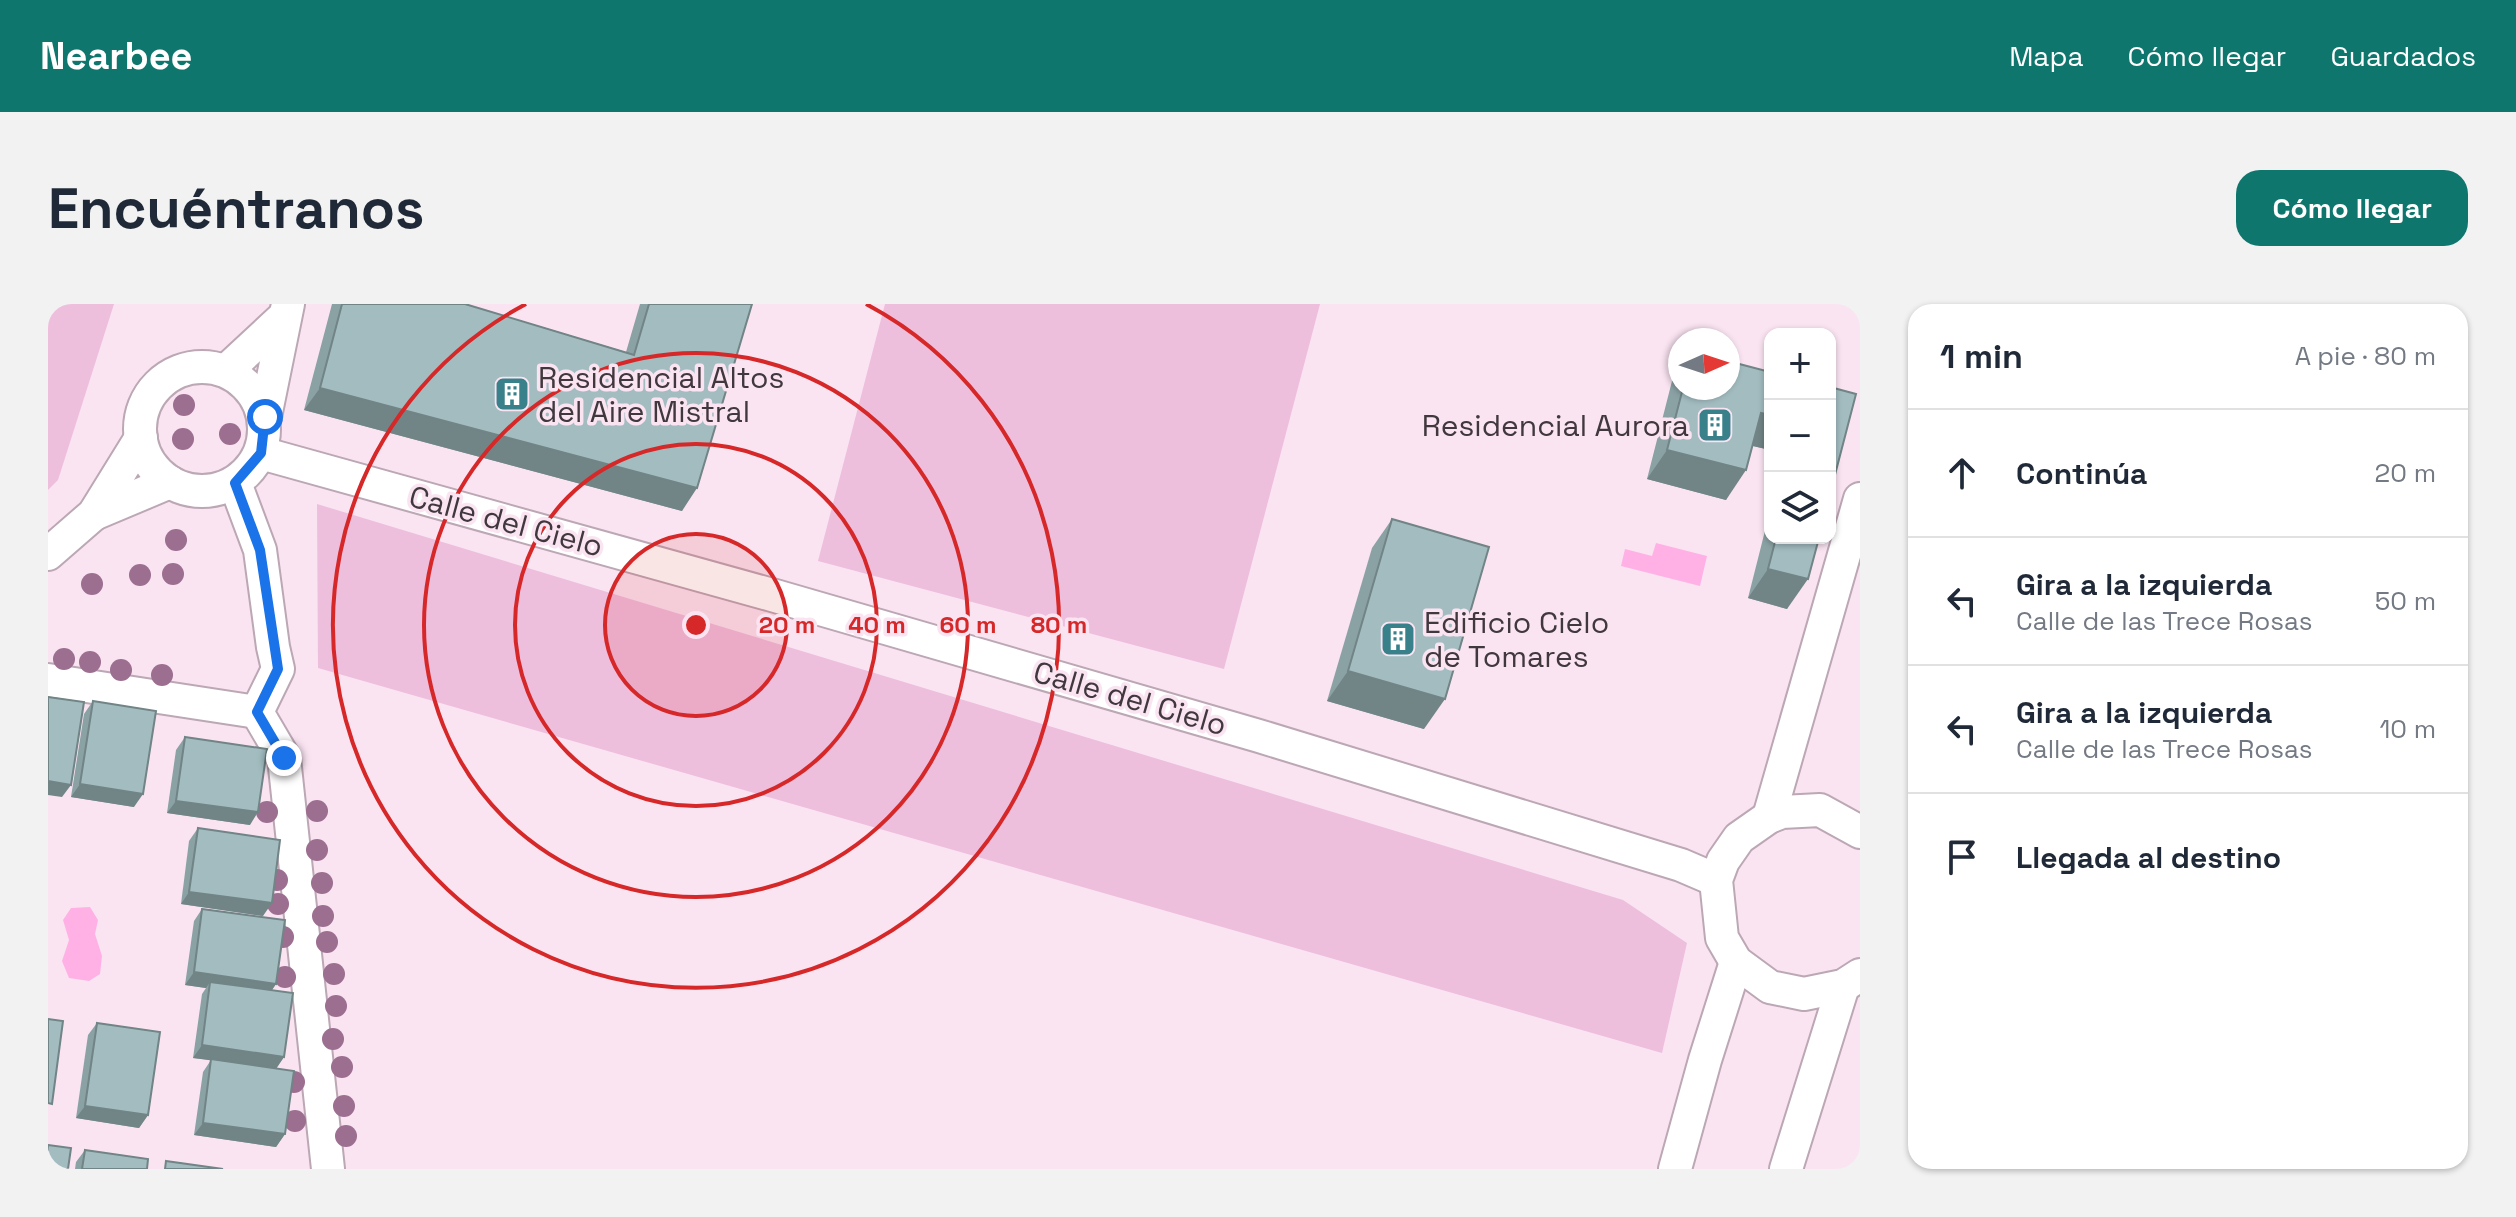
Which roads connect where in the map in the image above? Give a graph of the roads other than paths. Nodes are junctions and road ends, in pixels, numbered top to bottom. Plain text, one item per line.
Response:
1 (286, 310) edge
2 (227, 370) junction
3 (265, 417) junction
4 (141, 438) junction
5 (261, 453) junction
6 (170, 482) junction
7 (235, 483) junction
8 (1860, 499) edge
9 (94, 514) junction
10 (48, 554) edge
11 (48, 680) edge
12 (257, 712) junction
13 (1769, 817) junction
14 (1860, 832) edge
15 (1716, 880) junction
16 (1736, 962) junction
17 (1851, 980) edge
18 (328, 1169) edge
19 (1675, 1169) edge
20 (1786, 1169) edge

1 - 2 street
1 - 3 street
2 - 3 street
2 - 4 street
3 - 5 street
4 - 6 street
4 - 9 street
5 - 7 street
5 - 15 street, Calle del Cielo
6 - 7 street
6 - 9 street
7 - 12 street
8 - 13 street
9 - 10 street
11 - 12 street
12 - 18 street
13 - 14 street
13 - 15 street
15 - 16 street
16 - 17 street
16 - 19 street
17 - 20 street

